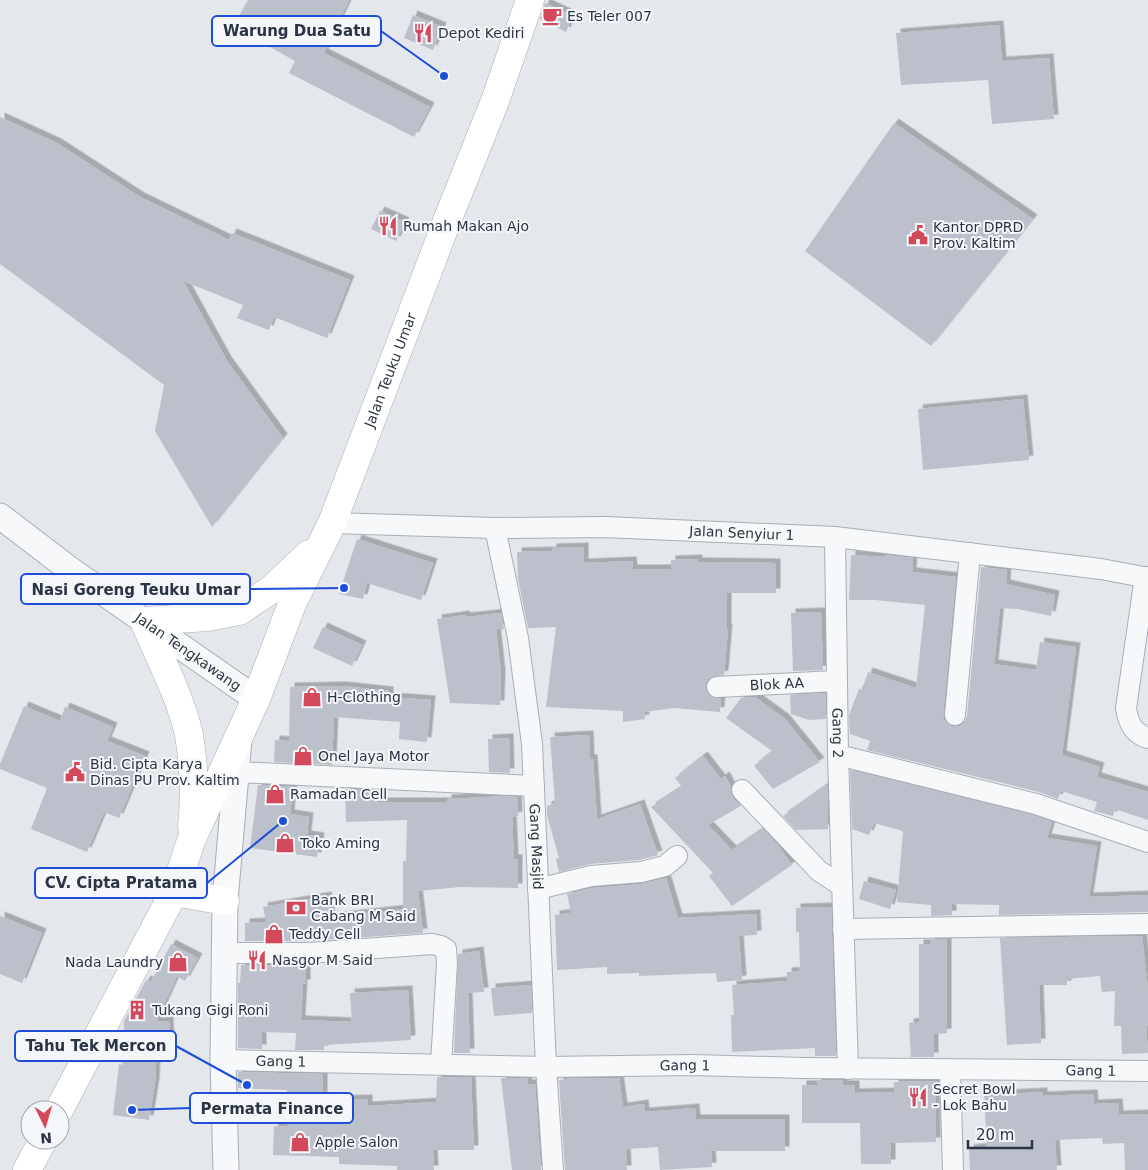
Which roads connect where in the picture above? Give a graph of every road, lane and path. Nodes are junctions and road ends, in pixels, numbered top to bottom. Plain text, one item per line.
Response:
1 (530, 0) edge
2 (0, 516) edge
3 (496, 528) junction
4 (328, 532) junction
5 (835, 537) junction
6 (970, 554) junction
7 (1147, 578) edge
8 (144, 621) junction
9 (836, 680) junction
10 (717, 687) dead end
11 (256, 699) junction
12 (955, 715) dead end
13 (240, 735) junction
14 (1148, 738) edge
15 (838, 755) junction
16 (237, 772) junction
17 (534, 786) junction
18 (742, 790) dead end
19 (191, 841) junction
20 (1148, 842) edge
21 (677, 856) dead end
22 (842, 886) junction
23 (538, 889) junction
24 (174, 892) junction
25 (225, 901) junction
26 (1143, 924) edge
27 (843, 929) junction
28 (224, 953) junction
29 (223, 1060) junction
30 (441, 1064) junction
31 (546, 1067) junction
32 (848, 1069) junction
33 (950, 1070) junction
34 (1148, 1072) edge
35 (64, 1100) edge
36 (38, 1150) edge
37 (27, 1170) edge
38 (226, 1170) edge
39 (553, 1170) edge
40 (953, 1170) edge

1 - 4 main road, Jalan Teuku Umar
2 - 8 street, Jalan Tengkawang
3 - 4 street, Jalan Senyiur 1
3 - 5 street, Jalan Senyiur 1
3 - 17 street, Gang Masjid
4 - 8 main road
4 - 11 main road, Jalan Teuku Umar
5 - 6 street, Jalan Senyiur 1
5 - 9 street, Gang 2
6 - 7 street, Jalan Senyiur 1
6 - 12 street
7 - 14 street
8 - 11 street, Jalan Tengkawang
8 - 19 main road
9 - 10 street, Blok AA
9 - 15 street, Gang 2
11 - 13 main road, Jalan Teuku Umar
13 - 16 street
13 - 19 main road, Jalan Teuku Umar
15 - 20 street
15 - 22 street, Gang 2
16 - 17 street
16 - 25 street
17 - 23 street, Gang Masjid
18 - 22 street
19 - 24 main road
21 - 23 street
22 - 27 street, Gang 2
23 - 31 street, Gang Masjid
24 - 25 main road
24 - 35 main road
25 - 28 street
26 - 27 street
27 - 32 street, Gang 2
28 - 29 street
28 - 30 street
29 - 30 street, Gang 1
29 - 38 street
30 - 31 street, Gang 1
31 - 32 street, Gang 1
31 - 39 street, Gang Masjid
32 - 33 street, Gang 1
33 - 34 street, Gang 1
33 - 40 street
36 - 37 main road

